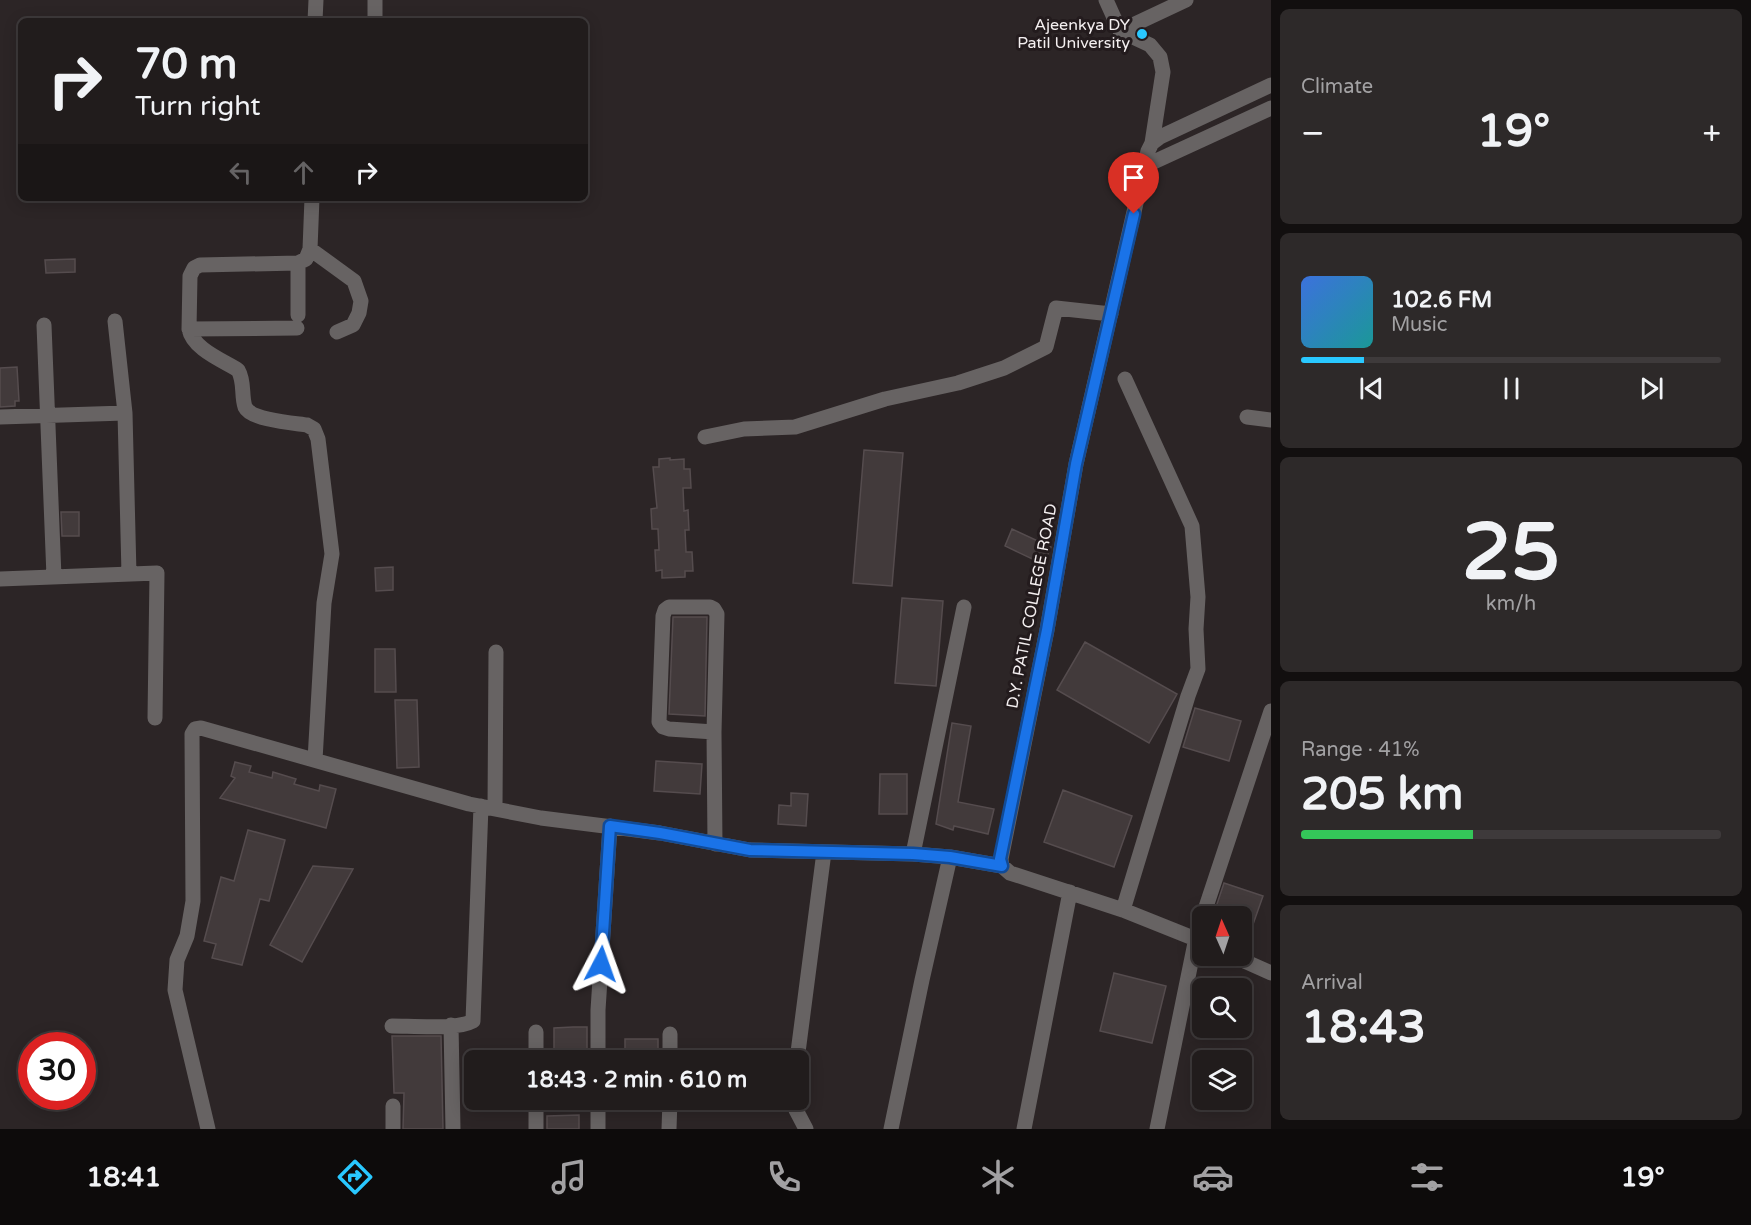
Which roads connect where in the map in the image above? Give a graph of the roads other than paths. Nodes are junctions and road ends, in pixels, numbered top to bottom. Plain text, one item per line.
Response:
1 (316, 0) edge
2 (375, 0) edge
3 (1106, 0) edge
4 (1186, 0) edge
5 (315, 18) edge
6 (375, 18) edge
7 (1120, 31) junction
8 (1271, 85) edge
9 (1271, 108) edge
10 (1152, 143) junction
11 (1151, 163) junction
12 (312, 201) edge
13 (310, 249) junction
14 (298, 262) junction
15 (1111, 314) junction
16 (115, 321) dead end
17 (44, 325) dead end
18 (189, 329) junction
19 (337, 332) dead end
20 (1125, 379) dead end
21 (125, 413) junction
22 (49, 416) junction
23 (0, 417) edge
24 (1247, 417) dead end
25 (1271, 420) edge
26 (705, 437) dead end
27 (129, 574) junction
28 (54, 577) junction
29 (0, 579) edge
30 (964, 608) dead end
31 (496, 652) dead end
32 (1271, 711) edge
33 (155, 718) dead end
34 (714, 732) junction
35 (315, 760) junction
36 (488, 807) junction
37 (610, 826) junction
38 (715, 843) junction
39 (824, 852) junction
40 (913, 854) junction
41 (950, 857) junction
42 (1002, 866) junction
43 (1070, 892) junction
44 (1207, 906) edge
45 (1123, 910) junction
46 (1192, 937) edge
47 (1252, 964) edge
48 (1193, 966) edge
49 (1271, 973) edge
50 (392, 1026) dead end
51 (451, 1026) junction
52 (536, 1032) dead end
53 (670, 1034) dead end
54 (536, 1050) edge
55 (598, 1050) edge
56 (670, 1050) edge
57 (797, 1050) edge
58 (393, 1106) dead end
59 (536, 1110) edge
60 (598, 1110) edge
61 (670, 1110) edge
62 (796, 1110) edge
63 (208, 1129) edge
64 (393, 1129) edge
65 (453, 1129) edge
66 (536, 1129) edge
67 (598, 1129) edge
68 (669, 1129) edge
69 (806, 1129) edge
70 (891, 1129) edge
71 (1024, 1129) edge
72 (1157, 1129) edge

1 - 5 street
2 - 6 street
3 - 7 street
4 - 7 street
7 - 10 street
8 - 10 street
9 - 11 street
10 - 11 street
11 - 15 street, D.Y. PATIL COLLEGE ROAD
12 - 13 street
13 - 14 street
13 - 19 street
14 - 18 street
14 - 18 street
15 - 26 street
15 - 42 street, D.Y. PATIL COLLEGE ROAD
16 - 21 street
17 - 22 street
18 - 35 street
20 - 45 street
21 - 22 street
21 - 27 street
22 - 23 street
22 - 28 street
24 - 25 street
27 - 28 street
27 - 33 street
28 - 29 street
30 - 40 street
31 - 36 street
32 - 44 street
34 - 34 street
34 - 38 street
35 - 36 street
35 - 63 street
36 - 37 street
36 - 51 street
37 - 38 street
37 - 55 street
38 - 39 street
39 - 40 street
39 - 57 street
40 - 41 street
41 - 42 street
41 - 70 street
42 - 43 street
43 - 45 street
43 - 71 street
45 - 46 street
47 - 49 street
48 - 72 street
50 - 51 street
51 - 65 street
52 - 54 street
53 - 56 street
58 - 64 street
59 - 66 street
60 - 67 street
61 - 68 street
62 - 69 street

